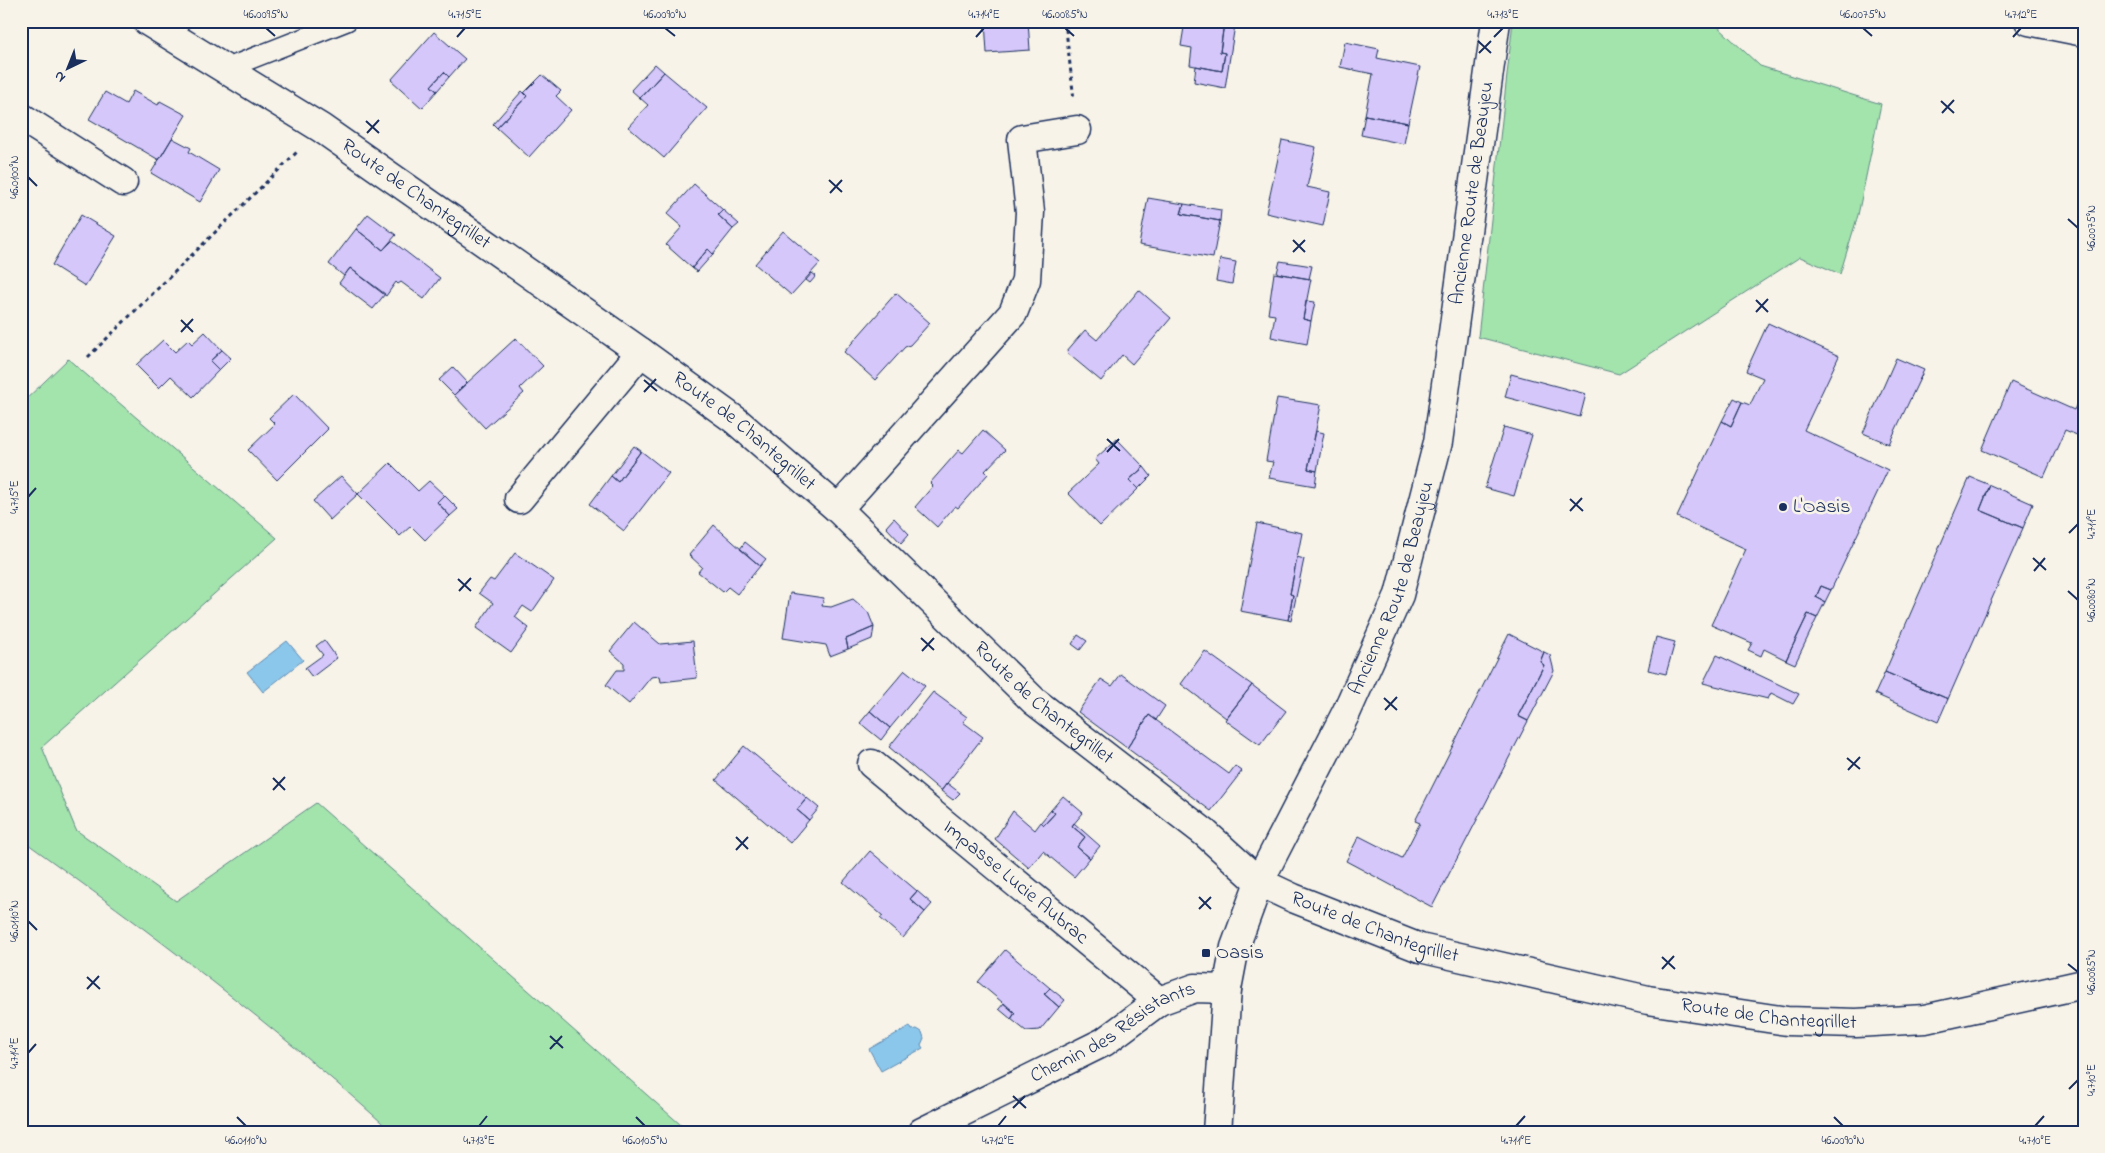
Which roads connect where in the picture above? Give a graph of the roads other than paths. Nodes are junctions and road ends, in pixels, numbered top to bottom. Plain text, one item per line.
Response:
1 (147, 21) edge
2 (347, 21) edge
3 (1496, 21) edge
4 (2029, 21) edge
5 (2084, 32) edge
6 (225, 69) junction
7 (21, 117) edge
8 (1077, 130) road end
9 (122, 182) dead end
10 (642, 352) junction
11 (519, 499) dead end
12 (838, 509) junction
13 (872, 764) dead end
14 (1259, 882) junction
15 (2084, 984) edge
16 (1227, 989) junction
17 (1159, 1001) junction
18 (922, 1132) edge
19 (1217, 1132) edge

1 - 6 street, Route de Chantegrillet
2 - 6 lane
3 - 14 street, Ancienne Route de Beaujeu
4 - 5 street
6 - 10 street, Route de Chantegrillet
7 - 9 street
8 - 12 street
10 - 11 street
10 - 12 street, Route de Chantegrillet
12 - 14 street, Route de Chantegrillet
13 - 17 street, Impasse Lucie Aubrac
14 - 15 street, Route de Chantegrillet
14 - 16 street, Ancienne Route de Beaujeu
16 - 17 street, Chemin des Résistants
16 - 19 street, Ancienne Route de Beaujeu
17 - 18 street, Chemin des Résistants

